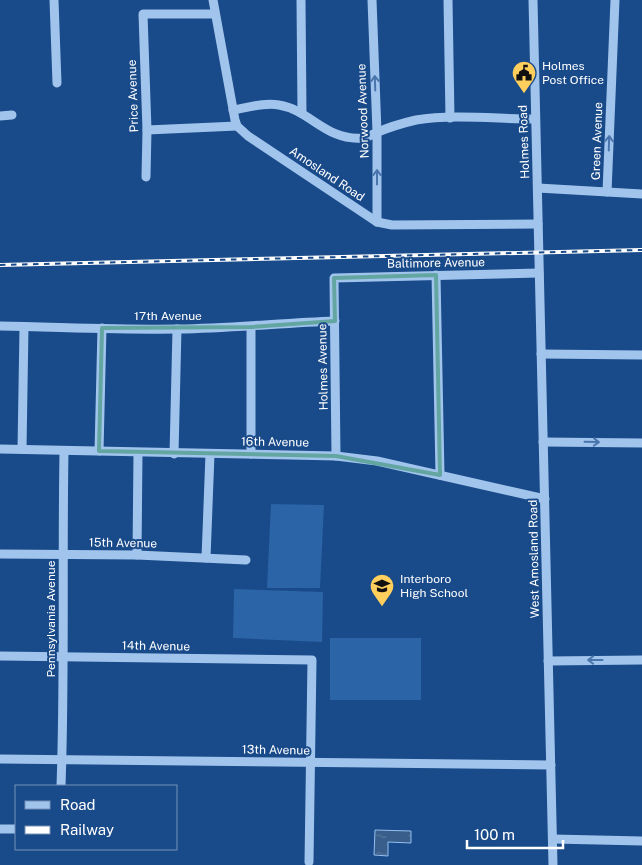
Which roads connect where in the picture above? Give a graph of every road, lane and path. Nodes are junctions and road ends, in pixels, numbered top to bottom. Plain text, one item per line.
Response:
1 (54, 0) edge
2 (213, 0) edge
3 (301, 0) edge
4 (372, 0) edge
5 (448, 0) edge
6 (533, 0) edge
7 (615, 0) edge
8 (215, 14) junction
9 (57, 83) dead end
10 (233, 110) junction
11 (302, 113) junction
12 (12, 115) dead end
13 (0, 116) edge
14 (450, 118) junction
15 (535, 119) junction
16 (237, 126) junction
17 (147, 130) junction
18 (377, 132) junction
19 (146, 177) dead end
20 (538, 188) junction
21 (607, 192) junction
22 (642, 194) edge
23 (377, 222) junction
24 (538, 224) junction
25 (539, 252) joint
26 (539, 273) junction
27 (436, 276) junction
28 (334, 278) joint
29 (335, 321) junction
30 (0, 326) edge
31 (24, 327) junction
32 (251, 327) junction
33 (102, 328) junction
34 (177, 329) junction
35 (541, 354) junction
36 (642, 355) edge
37 (543, 442) junction
38 (642, 443) edge
39 (0, 449) edge
40 (22, 450) junction
41 (64, 451) junction
42 (99, 451) junction
43 (138, 453) junction
44 (174, 454) junction
45 (210, 454) junction
46 (251, 454) junction
47 (336, 456) junction
48 (440, 474) junction
49 (545, 499) junction
50 (0, 554) edge
51 (62, 554) junction
52 (137, 555) junction
53 (206, 558) junction
54 (246, 560) dead end
55 (0, 656) edge
56 (64, 657) junction
57 (548, 660) junction
58 (642, 660) edge
59 (0, 759) edge
60 (62, 760) junction
61 (310, 763) junction
62 (551, 765) junction
63 (61, 785) edge
64 (0, 829) edge
65 (15, 829) edge
66 (552, 839) junction
67 (642, 842) edge
68 (309, 862) dead end
69 (553, 865) edge

1 - 9 street
2 - 8 street
3 - 11 street
18 -> 4 street, Norwood Avenue
5 - 14 street
6 - 15 street, Holmes Road
21 -> 7 street, Green Avenue
8 - 10 street
8 - 17 street, Price Avenue
10 - 11 street
10 - 16 street
11 - 18 street
12 - 13 street
14 - 15 street
14 - 18 street
15 - 20 street, Holmes Road
16 - 17 street
16 - 23 street, Amosland Road
17 - 19 street, Price Avenue
23 -> 18 street, Norwood Avenue
20 - 21 street
20 - 24 street, Holmes Road
21 - 22 street
23 - 24 street, Amosland Road
24 - 25 street, Holmes Road
25 - 26 street, West Amosland Road
26 - 27 street, Baltimore Avenue
26 - 35 street, West Amosland Road
27 - 28 street, Baltimore Avenue
27 - 48 street
28 - 29 street, Holmes Avenue
29 - 32 street, 17th Avenue
29 - 47 street, Holmes Avenue
30 - 31 street, 17th Avenue
31 - 33 street, 17th Avenue
31 - 40 street
32 - 34 street, 17th Avenue
32 - 46 street
33 - 34 street, 17th Avenue
33 - 42 street
34 - 44 street
35 - 36 street
35 - 37 street, West Amosland Road
37 -> 38 street
37 - 49 street, West Amosland Road
39 - 40 street, 16th Avenue
40 - 41 street, 16th Avenue
41 - 42 street, 16th Avenue
41 - 51 street, Pennsylvania Avenue
42 - 43 street, 16th Avenue
43 - 44 street, 16th Avenue
43 - 52 street
44 - 45 street, 16th Avenue
45 - 46 street, 16th Avenue
45 - 53 street
46 - 47 street, 16th Avenue
47 - 48 street, 16th Avenue
48 - 49 street, 16th Avenue
49 - 57 street, West Amosland Road
50 - 51 street, 15th Avenue
51 - 52 street, 15th Avenue
51 - 56 street, Pennsylvania Avenue
52 - 53 street, 15th Avenue
53 - 54 street, 15th Avenue
55 - 56 street, 14th Avenue
56 - 60 street, Pennsylvania Avenue
56 - 61 street, 14th Avenue
58 -> 57 street
57 - 62 street, West Amosland Road
59 - 60 street, 13th Avenue
60 - 61 street, 13th Avenue
60 - 63 street, Pennsylvania Avenue
61 - 62 street, 13th Avenue
61 - 68 street
62 - 66 street, West Amosland Road
64 - 65 street
66 - 67 street
66 - 69 street, West Amosland Road

